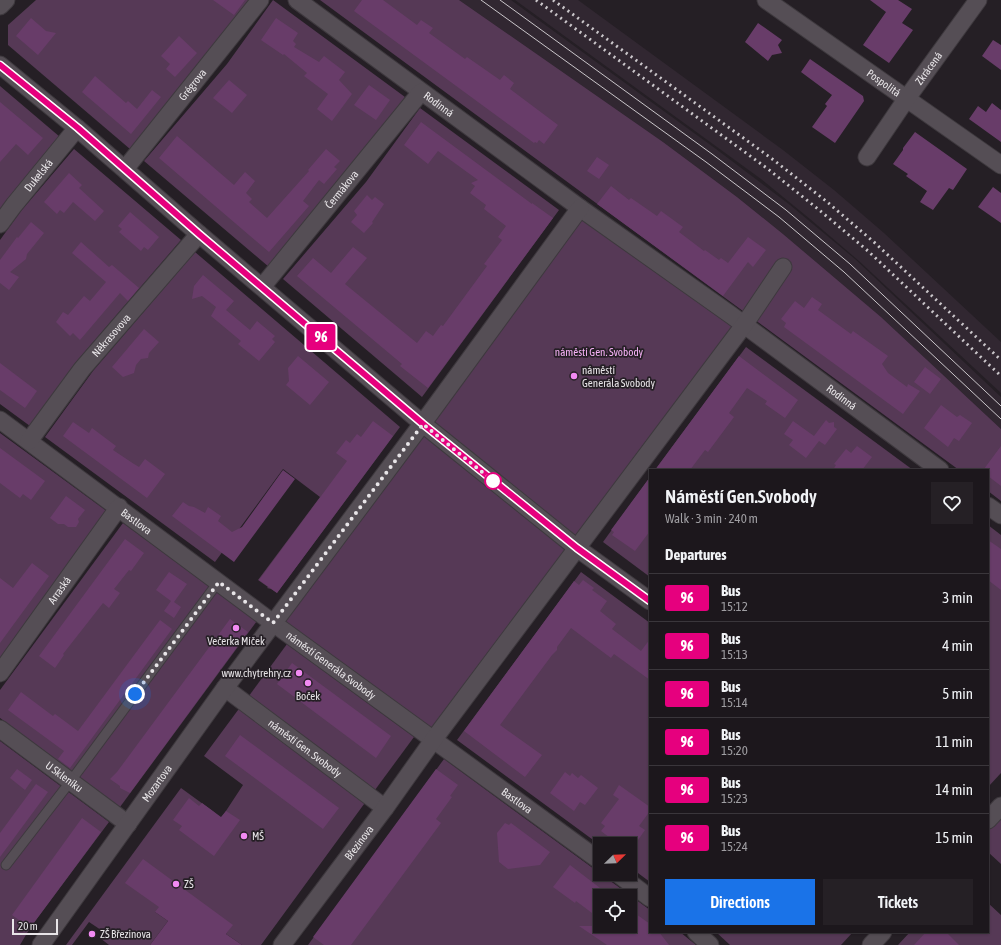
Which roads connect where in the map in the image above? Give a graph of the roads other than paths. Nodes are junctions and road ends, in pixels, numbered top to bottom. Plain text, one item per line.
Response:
1 (6, 0) edge
2 (260, 0) edge
3 (297, 0) edge
4 (766, 0) edge
5 (978, 0) edge
6 (0, 6) edge
7 (0, 65) edge
8 (421, 92) junction
9 (907, 98) junction
10 (78, 128) junction
11 (867, 157) dead end
12 (1001, 165) edge
13 (125, 169) junction
14 (580, 208) junction
15 (0, 224) edge
16 (199, 234) junction
17 (783, 267) dead end
18 (262, 287) junction
19 (744, 325) junction
20 (0, 420) edge
21 (423, 424) junction
22 (29, 441) junction
23 (939, 469) edge
24 (119, 507) junction
25 (989, 507) edge
26 (1001, 515) edge
27 (577, 548) junction
28 (219, 582) junction
29 (649, 600) edge
30 (273, 623) junction
31 (0, 673) edge
32 (225, 688) junction
33 (0, 729) edge
34 (434, 739) junction
35 (70, 782) junction
36 (1001, 806) edge
37 (385, 808) junction
38 (989, 819) edge
39 (128, 824) junction
40 (593, 856) edge
41 (6, 865) dead end
42 (627, 881) edge
43 (649, 897) edge
44 (697, 933) edge
45 (882, 933) edge
46 (287, 944) edge
47 (41, 945) edge
48 (710, 945) edge
49 (871, 945) edge

1 - 6 street
2 - 13 street, Grégrova
3 - 8 street, Rodinná
4 - 9 street, Pospolitá
5 - 9 street, Zkrácená
7 - 10 street
8 - 14 street, Rodinná
8 - 18 street, Čermákova
9 - 11 street, Zkrácená
9 - 12 street, Pospolitá
10 - 13 street
10 - 15 street, Dukelská
13 - 16 street
14 - 19 street
14 - 21 street
16 - 18 street
16 - 22 street, Někrasovova
17 - 19 street
18 - 21 street
19 - 23 street, Rodinná
19 - 27 street
20 - 22 street, Bastlova
21 - 27 street
21 - 30 street
22 - 24 street, Bastlova
24 - 28 street, Bastlova
24 - 31 street, Arraská
25 - 26 street
27 - 29 street
27 - 34 street
28 - 30 street, Bastlova
28 - 35 lane
30 - 32 street, Mozartova
30 - 34 street, náměstí Generála Svobody
32 - 37 street, náměstí Gen. Svobody
32 - 39 street, Mozartova
33 - 35 street, U Skleníku
34 - 37 street, Březinova
34 - 40 street, Bastlova
35 - 39 street, U Skleníku
35 - 41 lane
36 - 38 street
37 - 46 street, Březinova
39 - 47 street, Mozartova
42 - 43 street
44 - 48 street
45 - 49 street

